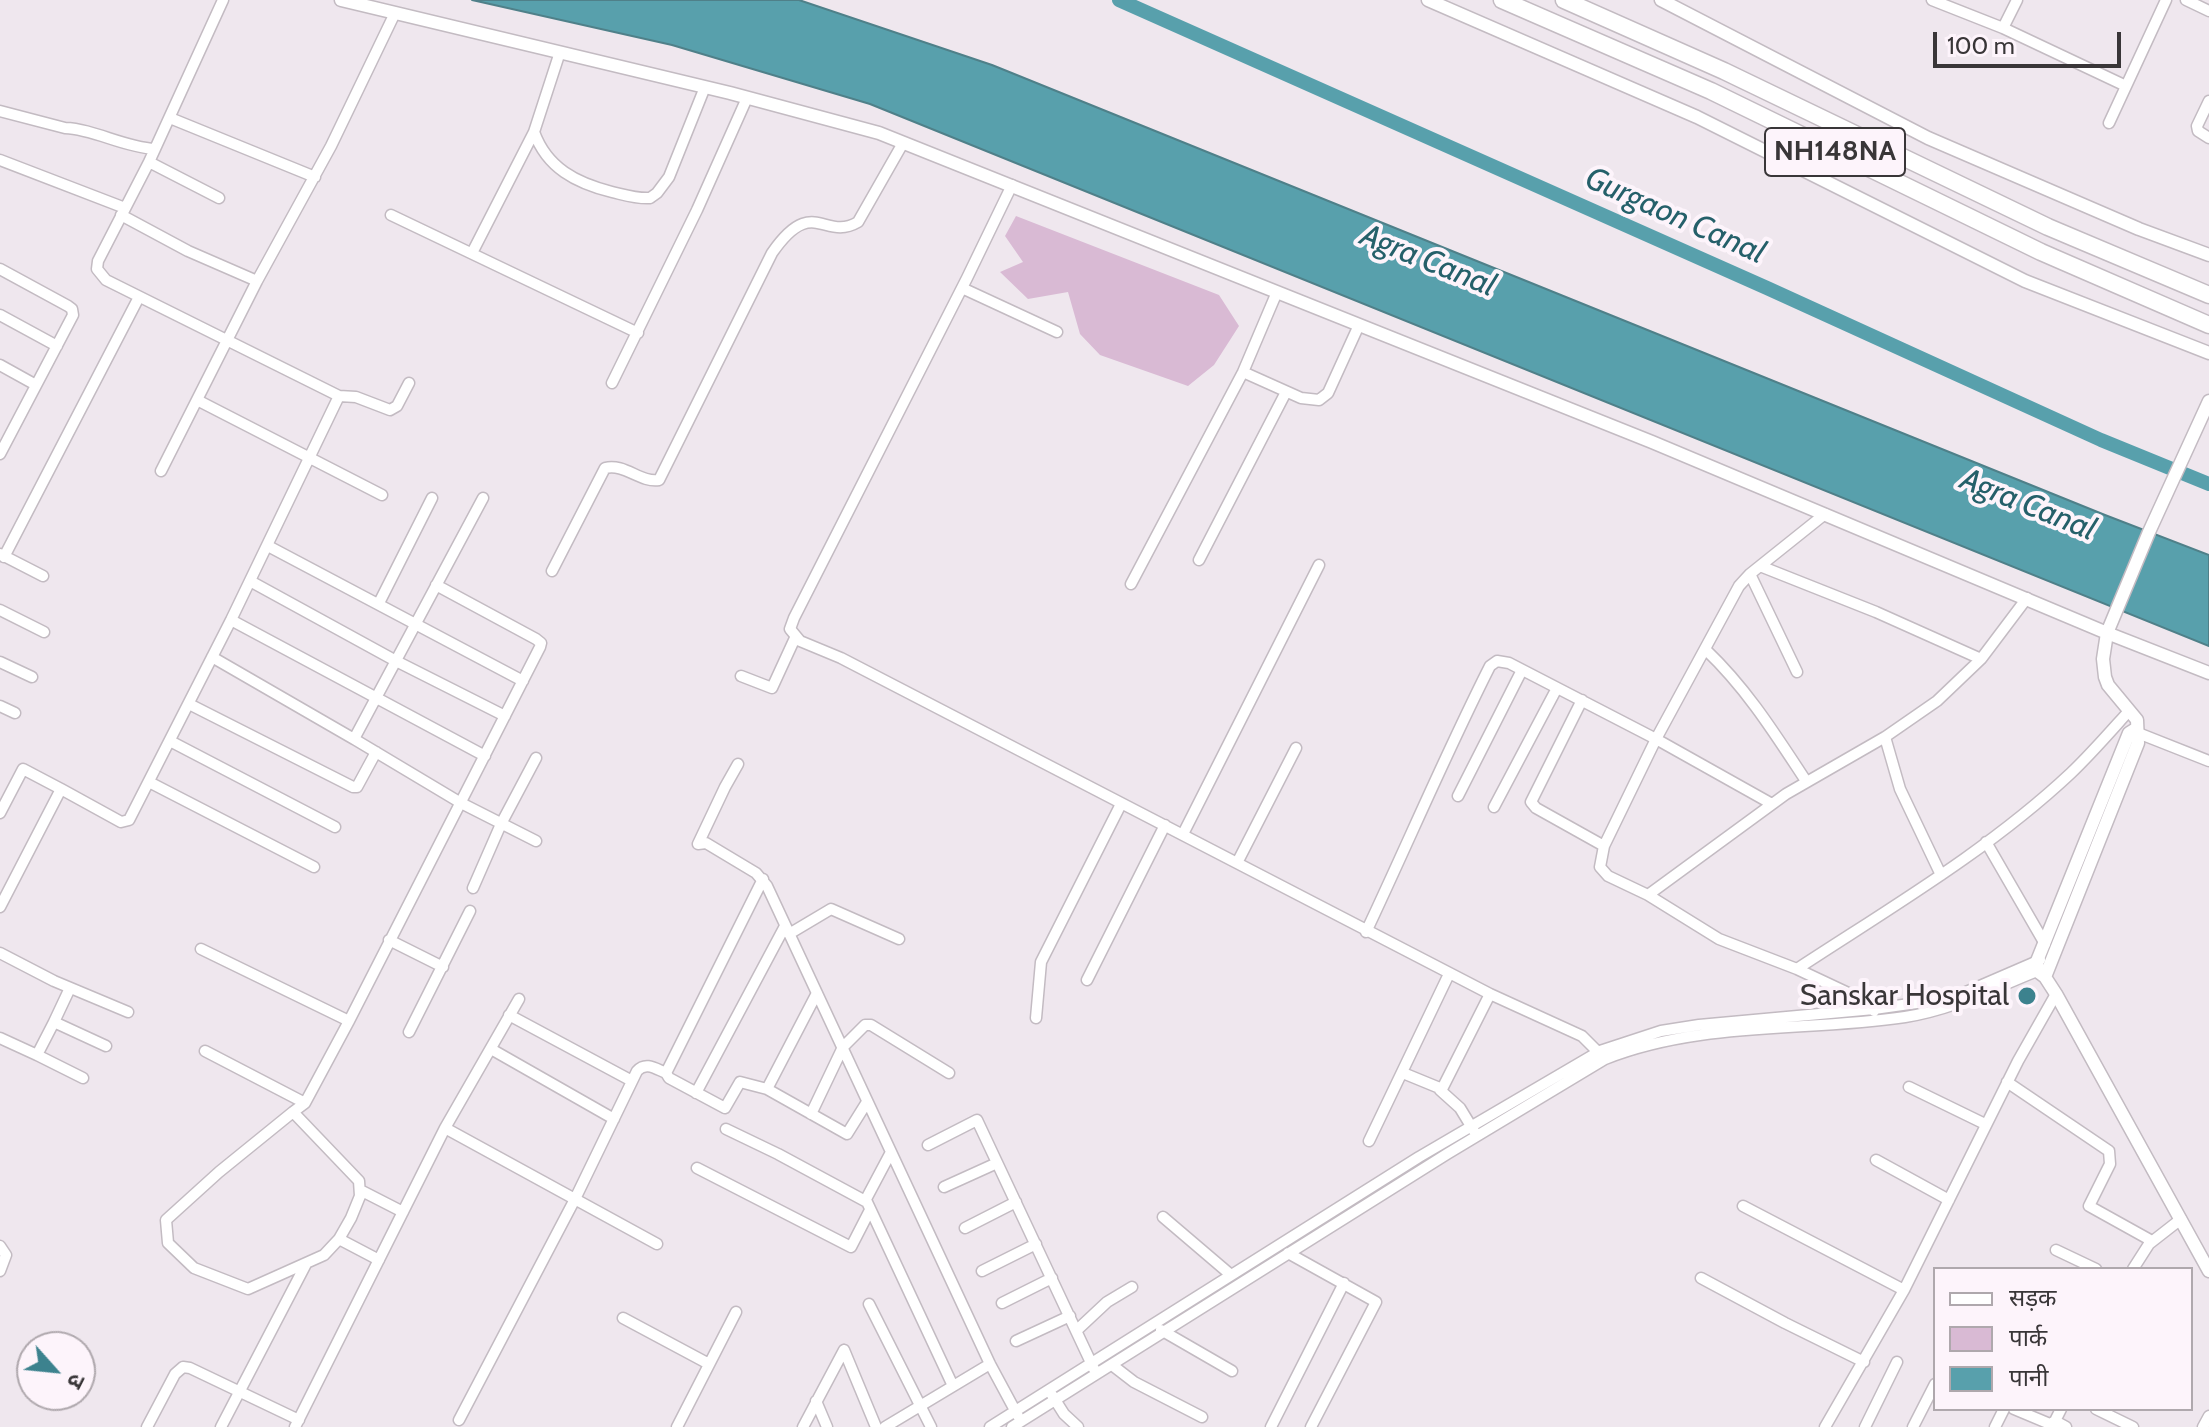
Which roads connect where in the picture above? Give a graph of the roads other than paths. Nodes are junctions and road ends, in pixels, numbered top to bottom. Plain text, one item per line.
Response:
1 (223, 0) edge
2 (341, 0) edge
3 (1428, 0) edge
4 (1502, 0) edge
5 (1564, 0) edge
6 (1661, 0) edge
7 (1932, 0) edge
8 (2017, 0) edge
9 (2166, 0) edge
10 (2186, 0) edge
11 (2209, 11) edge
12 (395, 13) junction
13 (2003, 28) junction
14 (560, 52) junction
15 (2126, 86) junction
16 (705, 87) junction
17 (747, 98) junction
18 (2209, 101) edge
19 (0, 111) edge
20 (170, 118) junction
21 (2109, 123) dead end
22 (534, 132) junction
23 (2209, 138) edge
24 (903, 143) junction
25 (155, 149) junction
26 (0, 160) edge
27 (149, 162) junction
28 (315, 177) junction
29 (1012, 185) junction
30 (219, 198) dead end
31 (123, 212) junction
32 (391, 215) dead end
33 (472, 253) junction
34 (2209, 255) edge
35 (0, 269) edge
36 (257, 281) junction
37 (962, 288) junction
38 (1277, 292) junction
39 (2209, 295) edge
40 (139, 297) junction
41 (0, 315) edge
42 (1359, 325) junction
43 (2209, 325) edge
44 (1057, 332) dead end
45 (638, 333) junction
46 (228, 339) junction
47 (57, 346) junction
48 (2209, 353) edge
49 (0, 365) edge
50 (1243, 372) junction
51 (409, 383) dead end
52 (612, 383) dead end
53 (36, 385) junction
54 (1286, 392) junction
55 (339, 396) junction
56 (197, 400) junction
57 (2209, 401) edge
58 (0, 454) edge
59 (310, 459) junction
60 (161, 471) dead end
61 (382, 495) dead end
62 (432, 498) dead end
63 (483, 498) dead end
64 (1825, 514) junction
65 (268, 546) junction
66 (2, 556) edge
67 (1199, 560) dead end
68 (1319, 565) dead end
69 (1760, 566) junction
70 (552, 571) dead end
71 (1750, 574) junction
72 (43, 576) dead end
73 (250, 581) junction
74 (1131, 584) dead end
75 (436, 585) junction
76 (2027, 598) junction
77 (379, 603) junction
78 (0, 610) edge
79 (231, 620) junction
80 (416, 622) junction
81 (44, 632) dead end
82 (2107, 633) junction
83 (795, 638) junction
84 (1706, 650) junction
85 (212, 657) junction
86 (1981, 659) junction
87 (396, 661) junction
88 (0, 662) edge
89 (1522, 670) junction
90 (1797, 672) dead end
91 (2209, 673) edge
92 (741, 676) dead end
93 (32, 677) dead end
94 (523, 681) junction
95 (1557, 688) junction
96 (377, 700) junction
97 (1582, 700) junction
98 (189, 704) junction
99 (0, 706) edge
100 (2129, 711) junction
101 (15, 713) dead end
102 (505, 716) junction
103 (2138, 731) junction
104 (1885, 737) junction
105 (354, 739) junction
106 (1656, 739) junction
107 (170, 741) junction
108 (1296, 748) dead end
109 (376, 752) junction
110 (485, 756) junction
111 (536, 758) dead end
112 (2209, 761) edge
113 (738, 764) dead end
114 (1806, 781) junction
115 (149, 782) junction
116 (61, 789) junction
117 (1458, 796) dead end
118 (461, 803) junction
119 (1121, 804) junction
120 (1772, 804) junction
121 (1494, 807) dead end
122 (0, 813) edge
123 (501, 824) junction
124 (1165, 825) junction
125 (335, 827) dead end
126 (1183, 834) junction
127 (536, 841) dead end
128 (1986, 842) junction
129 (1604, 846) junction
130 (1237, 863) junction
131 (314, 867) dead end
132 (1941, 875) junction
133 (763, 879) junction
134 (473, 888) dead end
135 (1648, 895) junction
136 (0, 907) edge
137 (470, 911) dead end
138 (787, 930) junction
139 (1366, 932) junction
140 (899, 939) dead end
141 (389, 940) junction
142 (2045, 944) junction
143 (201, 949) dead end
144 (0, 953) edge
145 (2045, 966) junction
146 (443, 967) junction
147 (1797, 969) junction
148 (1449, 974) junction
149 (1087, 980) dead end
150 (70, 988) junction
151 (817, 993) junction
152 (1490, 994) junction
153 (2056, 994) junction
154 (519, 999) dead end
155 (1874, 1009) junction
156 (128, 1012) dead end
157 (509, 1015) junction
158 (1036, 1018) dead end
159 (349, 1021) junction
160 (1875, 1021) junction
161 (54, 1022) junction
162 (409, 1032) dead end
163 (0, 1038) edge
164 (106, 1046) dead end
165 (843, 1047) junction
166 (491, 1049) junction
167 (205, 1051) dead end
168 (37, 1055) junction
169 (1603, 1055) junction
170 (666, 1073) junction
171 (949, 1073) dead end
172 (1403, 1073) junction
173 (83, 1078) dead end
174 (632, 1081) junction
175 (2007, 1082) junction
176 (1909, 1087) dead end
177 (767, 1089) junction
178 (1440, 1090) junction
179 (696, 1093) junction
180 (867, 1102) junction
181 (305, 1103) junction
182 (293, 1112) junction
183 (811, 1114) junction
184 (614, 1119) junction
185 (1985, 1124) junction
186 (445, 1128) junction
187 (726, 1129) dead end
188 (1474, 1131) junction
189 (1369, 1141) dead end
190 (928, 1145) dead end
191 (891, 1152) junction
192 (1876, 1160) dead end
193 (997, 1163) junction
194 (697, 1168) dead end
195 (944, 1187) dead end
196 (360, 1190) junction
197 (575, 1199) junction
198 (1949, 1200) junction
199 (1016, 1202) junction
200 (867, 1205) junction
201 (1743, 1206) dead end
202 (403, 1212) junction
203 (1163, 1217) dead end
204 (2181, 1219) junction
205 (965, 1228) dead end
206 (339, 1239) junction
207 (1297, 1241) junction
208 (2152, 1241) junction
209 (657, 1244) dead end
210 (1036, 1244) junction
211 (0, 1246) edge
212 (2056, 1250) dead end
213 (1288, 1253) junction
214 (379, 1260) junction
215 (306, 1264) junction
216 (2092, 1267) edge
217 (2134, 1267) edge
218 (0, 1271) edge
219 (982, 1271) dead end
220 (2209, 1271) edge
221 (1052, 1278) junction
222 (1701, 1278) dead end
223 (1229, 1281) junction
224 (1344, 1283) junction
225 (1132, 1287) dead end
226 (1904, 1290) junction
227 (1002, 1303) dead end
228 (869, 1304) dead end
229 (736, 1312) dead end
230 (1070, 1316) junction
231 (623, 1318) dead end
232 (1153, 1324) junction
233 (1076, 1331) junction
234 (1164, 1332) junction
235 (1016, 1341) dead end
236 (1864, 1362) junction
237 (1897, 1362) dead end
238 (1091, 1363) junction
239 (709, 1364) junction
240 (990, 1364) junction
241 (1112, 1365) junction
242 (1232, 1371) dead end
243 (1097, 1374) junction
244 (953, 1386) junction
245 (1933, 1388) edge
246 (240, 1391) junction
247 (1052, 1396) junction
248 (816, 1401) junction
249 (921, 1406) junction
250 (2018, 1411) edge
251 (2060, 1411) edge
252 (2100, 1411) edge
253 (2209, 1416) edge
254 (1202, 1417) dead end
255 (459, 1420) dead end
256 (1016, 1420) edge
257 (2055, 1421) junction
258 (297, 1424) edge
259 (147, 1427) edge
260 (221, 1427) edge
261 (677, 1427) edge
262 (803, 1427) edge
263 (827, 1427) edge
264 (876, 1427) edge
265 (885, 1427) edge
266 (931, 1427) edge
267 (990, 1427) edge
268 (1078, 1427) edge
269 (1271, 1427) edge
270 (1311, 1427) edge
271 (1825, 1427) edge
272 (1865, 1427) edge
273 (1913, 1427) edge
274 (2066, 1427) edge
275 (2133, 1427) edge
276 (2203, 1427) edge

1 - 20 street
2 - 12 street
3 - 48 street
4 - 43 highway, NH148NA
5 - 39 highway, NH148NA
6 - 34 street
7 - 13 street
8 - 13 street
9 - 15 street
10 - 11 street
12 - 14 street
12 - 28 street
13 - 15 street
14 - 16 street
14 - 22 street
15 - 21 street
16 - 17 street
16 - 22 street
17 - 24 street
17 - 45 street
18 - 23 street
19 - 25 street
20 - 25 street
20 - 28 street
22 - 33 street
24 - 29 street
24 - 70 street
25 - 27 street
26 - 31 street
27 - 30 street
27 - 31 street
28 - 36 street
29 - 37 street
29 - 38 street
31 - 36 street
31 - 40 street
32 - 33 street
33 - 45 street
35 - 47 street
36 - 46 street
37 - 44 street
37 - 83 street
38 - 42 street
38 - 50 street
40 - 46 street
40 - 66 street
41 - 47 street
42 - 54 street
42 - 64 street
45 - 52 street
46 - 55 street
46 - 56 street
47 - 53 street
49 - 53 street
50 - 54 street
50 - 74 street
51 - 55 street
53 - 58 street
54 - 67 street
55 - 59 street
56 - 59 street
56 - 60 street
57 - 82 street
59 - 61 street
59 - 65 street
62 - 77 street
63 - 75 street
64 - 69 street
64 - 76 street
65 - 73 street
65 - 77 street
66 - 72 street
68 - 126 street
69 - 71 street
69 - 86 street
71 - 84 street
71 - 90 street
73 - 79 street
73 - 87 street
75 - 80 street
75 - 94 street
76 - 82 street
76 - 86 street
77 - 80 street
78 - 81 street
79 - 85 street
79 - 96 street
80 - 87 street
80 - 94 street
82 - 91 street
82 - 100 street
83 - 92 street
83 - 119 street
84 - 106 street
84 - 114 street
85 - 98 street
85 - 105 street
86 - 104 street
87 - 96 street
87 - 102 street
88 - 93 street
89 - 95 street
89 - 117 street
89 - 139 street
94 - 102 street
95 - 97 street
95 - 121 street
96 - 105 street
96 - 110 street
97 - 106 street
97 - 129 street
98 - 107 street
98 - 109 street
99 - 101 street
100 - 103 street
100 - 128 street
102 - 110 street
103 - 112 street
103 - 142 street
103 - 145 street
104 - 114 street
104 - 132 street
105 - 109 street
106 - 120 street
106 - 129 street
107 - 115 street
107 - 125 street
108 - 130 street
109 - 118 street
110 - 118 street
111 - 123 street
113 - 133 street
114 - 120 street
115 - 116 street
115 - 131 street
116 - 122 street
116 - 136 street
118 - 123 street
118 - 141 street
119 - 124 street
119 - 158 street
120 - 135 street
123 - 127 street
123 - 134 street
124 - 126 street
124 - 149 street
126 - 130 street
128 - 132 street
128 - 142 street
129 - 135 street
130 - 139 street
132 - 147 street
133 - 138 street
133 - 170 street
135 - 147 street
137 - 146 street
138 - 140 street
138 - 151 street
138 - 179 street
139 - 148 street
141 - 146 street
141 - 159 street
142 - 145 street
143 - 159 street
144 - 150 street
145 - 153 street
145 - 155 street
145 - 160 street
146 - 162 street
147 - 155 street
148 - 152 street
148 - 172 street
150 - 156 street
150 - 161 street
151 - 165 street
151 - 177 street
152 - 169 street
152 - 178 street
153 - 175 street
153 - 204 street
154 - 157 street
155 - 160 street
155 - 169 street
157 - 166 street
157 - 174 street
159 - 181 street
160 - 169 street
161 - 164 street
161 - 168 street
163 - 168 street
165 - 171 street
165 - 180 street
165 - 183 street
166 - 184 street
166 - 186 street
167 - 181 street
168 - 173 street
169 - 188 street
170 - 174 street
170 - 179 street
172 - 178 street
172 - 189 street
174 - 184 street
175 - 185 street
175 - 208 street
176 - 185 street
177 - 179 street
177 - 183 street
178 - 188 street
180 - 183 street
180 - 191 street
181 - 182 street
182 - 196 street
182 - 215 street
184 - 197 street
185 - 198 street
186 - 197 street
186 - 202 street
187 - 200 street
188 - 207 street
190 - 193 street
191 - 200 street
191 - 240 street
192 - 198 street
193 - 195 street
193 - 199 street
194 - 200 street
196 - 202 street
196 - 206 street
197 - 209 street
197 - 255 street
198 - 226 street
199 - 205 street
199 - 210 street
200 - 244 street
201 - 226 street
202 - 214 street
203 - 223 street
204 - 208 street
204 - 220 street
206 - 214 street
206 - 215 street
207 - 213 street
207 - 223 street
208 - 217 street
210 - 219 street
210 - 221 street
211 - 218 street
212 - 216 street
213 - 223 street
213 - 224 street
214 - 258 street
215 - 246 street
221 - 227 street
221 - 230 street
222 - 236 street
223 - 232 street
223 - 234 street
224 - 269 street
224 - 270 street
225 - 233 street
226 - 236 street
228 - 249 street
229 - 239 street
230 - 233 street
230 - 235 street
231 - 239 street
232 - 234 street
232 - 238 street
233 - 238 street
234 - 241 street
234 - 242 street
236 - 271 street
237 - 272 street
238 - 243 street
238 - 247 street
239 - 261 street
240 - 244 street
240 - 256 street
241 - 243 street
241 - 254 street
243 - 247 street
244 - 249 street
245 - 273 street
246 - 258 street
246 - 259 street
246 - 260 street
247 - 256 street
247 - 268 street
248 - 262 street
248 - 263 street
248 - 264 street
249 - 265 street
249 - 266 street
250 - 257 street
251 - 257 street
252 - 275 street
253 - 276 street
256 - 267 street
257 - 274 street

